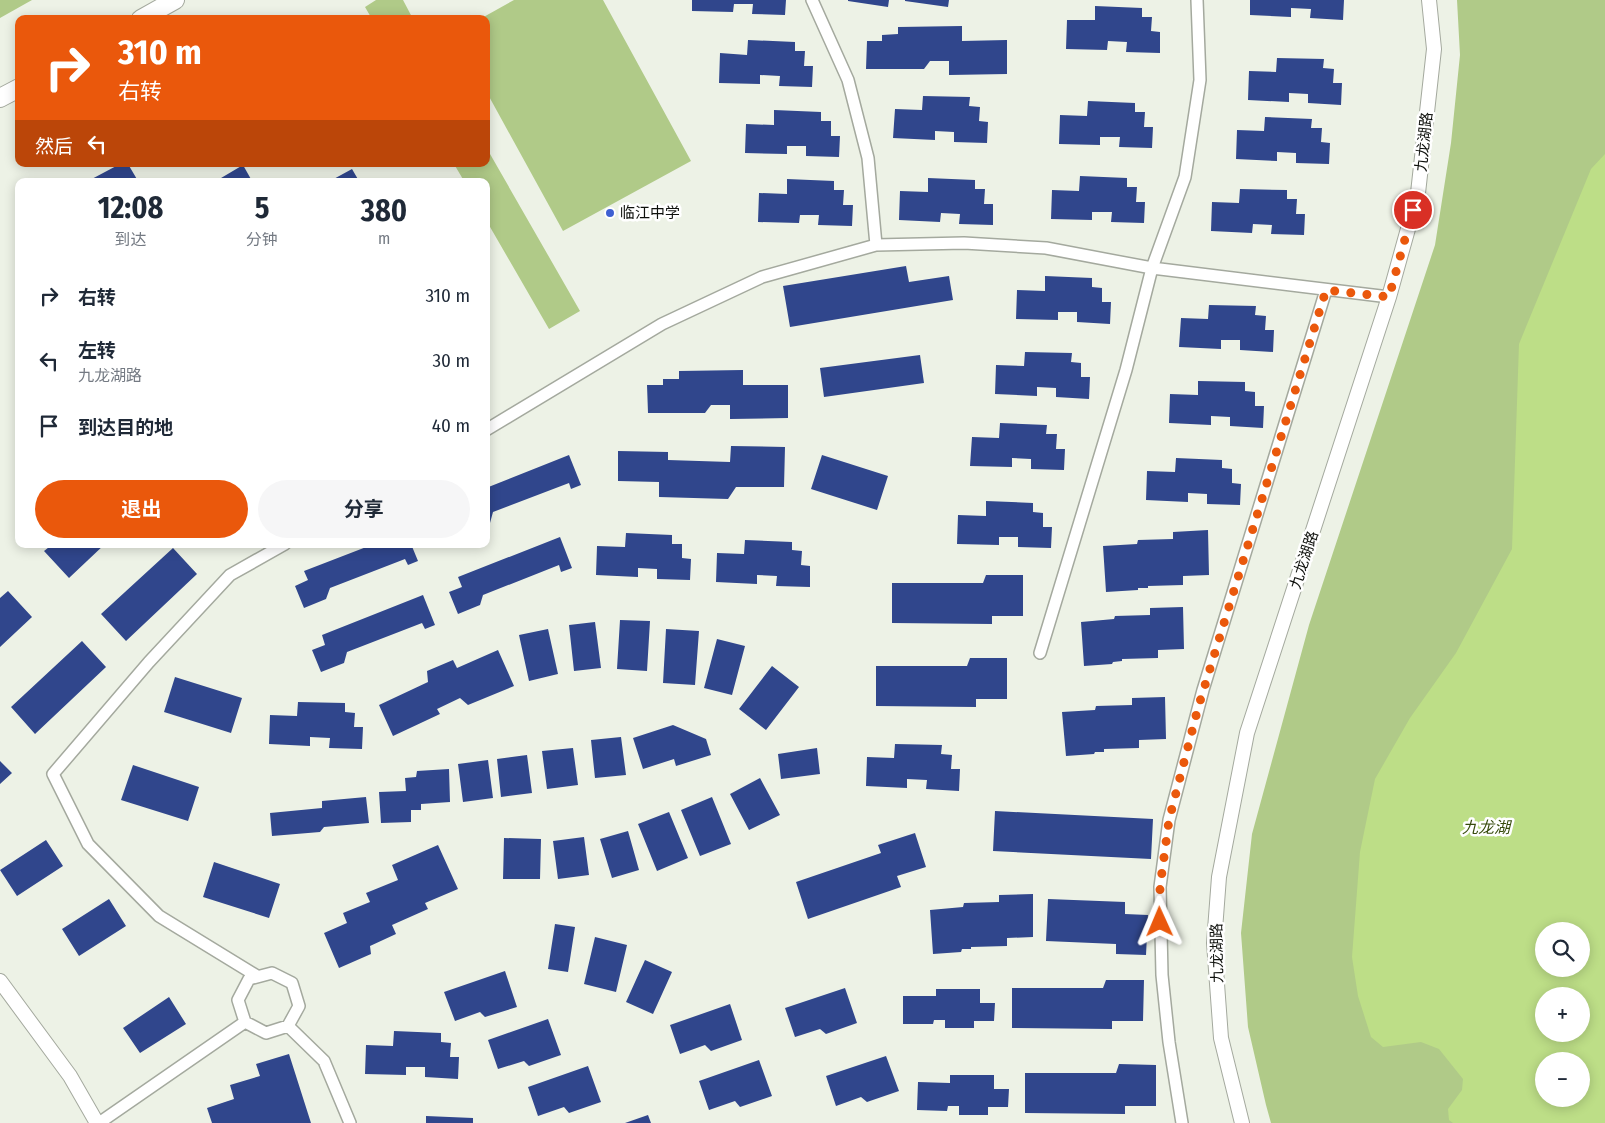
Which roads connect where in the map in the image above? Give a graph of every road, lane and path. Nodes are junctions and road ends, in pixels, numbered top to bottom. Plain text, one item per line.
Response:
1 (174, 0) edge
2 (812, 0) edge
3 (1196, 0) edge
4 (1429, 0) edge
5 (148, 15) edge
6 (15, 90) edge
7 (0, 98) edge
8 (876, 245) junction
9 (1152, 268) junction
10 (1326, 290) junction
11 (1389, 297) junction
12 (490, 428) edge
13 (278, 548) edge
14 (1040, 653) dead end
15 (257, 976) junction
16 (0, 981) edge
17 (245, 1022) junction
18 (288, 1026) junction
19 (98, 1123) edge
20 (350, 1123) edge
21 (1182, 1123) edge
22 (1242, 1123) edge

1 - 5 main road
2 - 8 street
3 - 9 street
4 - 11 street, 九龙湖路
6 - 7 main road
8 - 9 street
8 - 12 street
9 - 10 street
9 - 14 street
10 - 11 street
10 - 21 street
11 - 22 street, 九龙湖路
13 - 15 street
15 - 17 street
15 - 18 street
16 - 19 street
17 - 18 street
17 - 19 street
18 - 20 street

